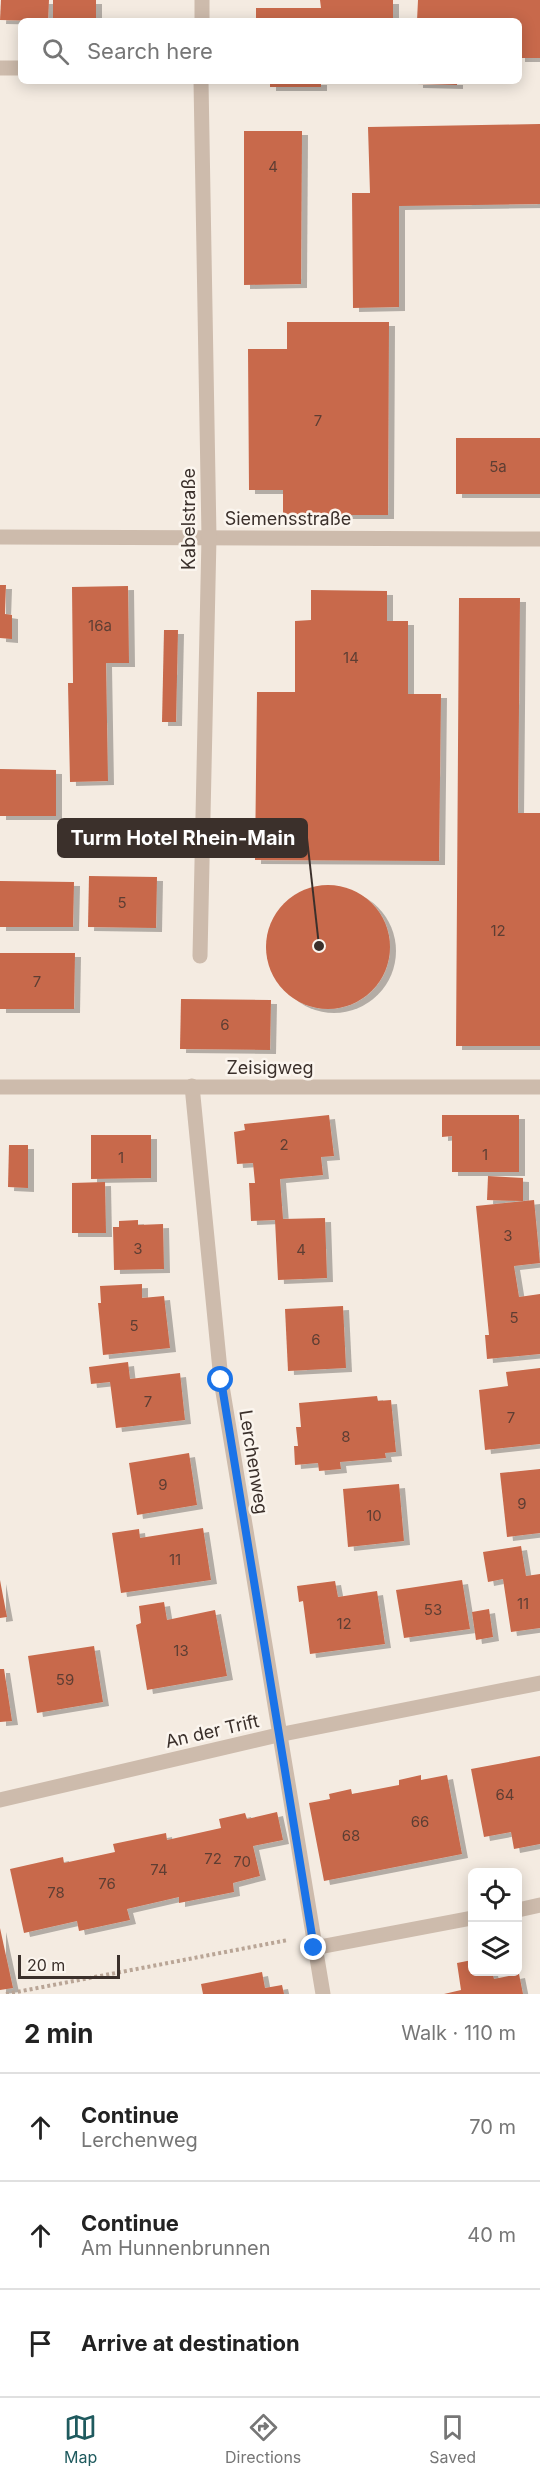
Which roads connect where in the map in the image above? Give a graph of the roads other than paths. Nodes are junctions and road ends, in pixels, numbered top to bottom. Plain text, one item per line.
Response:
1 (202, 0) edge
2 (202, 18) edge
3 (0, 68) edge
4 (18, 68) edge
5 (201, 84) edge
6 (0, 537) edge
7 (209, 537) junction
8 (540, 539) edge
9 (200, 956) dead end
10 (192, 1086) junction
11 (0, 1087) edge
12 (540, 1087) edge
13 (540, 1683) edge
14 (278, 1735) junction
15 (0, 1800) edge
16 (540, 1905) edge
17 (522, 1909) edge
18 (468, 1919) edge
19 (314, 1948) junction
20 (322, 1994) edge

1 - 2 street
3 - 4 street
5 - 7 street, Kabelstraße
6 - 7 street, Siemensstraße
7 - 8 street, Siemensstraße
7 - 9 street, Kabelstraße
10 - 11 street, Zeisigweg
10 - 12 street, Zeisigweg
10 - 14 street, Lerchenweg
13 - 14 street, An der Trift
14 - 15 street, An der Trift
14 - 19 street, Lerchenweg
16 - 17 street
18 - 19 street
19 - 20 street, Lerchenweg

